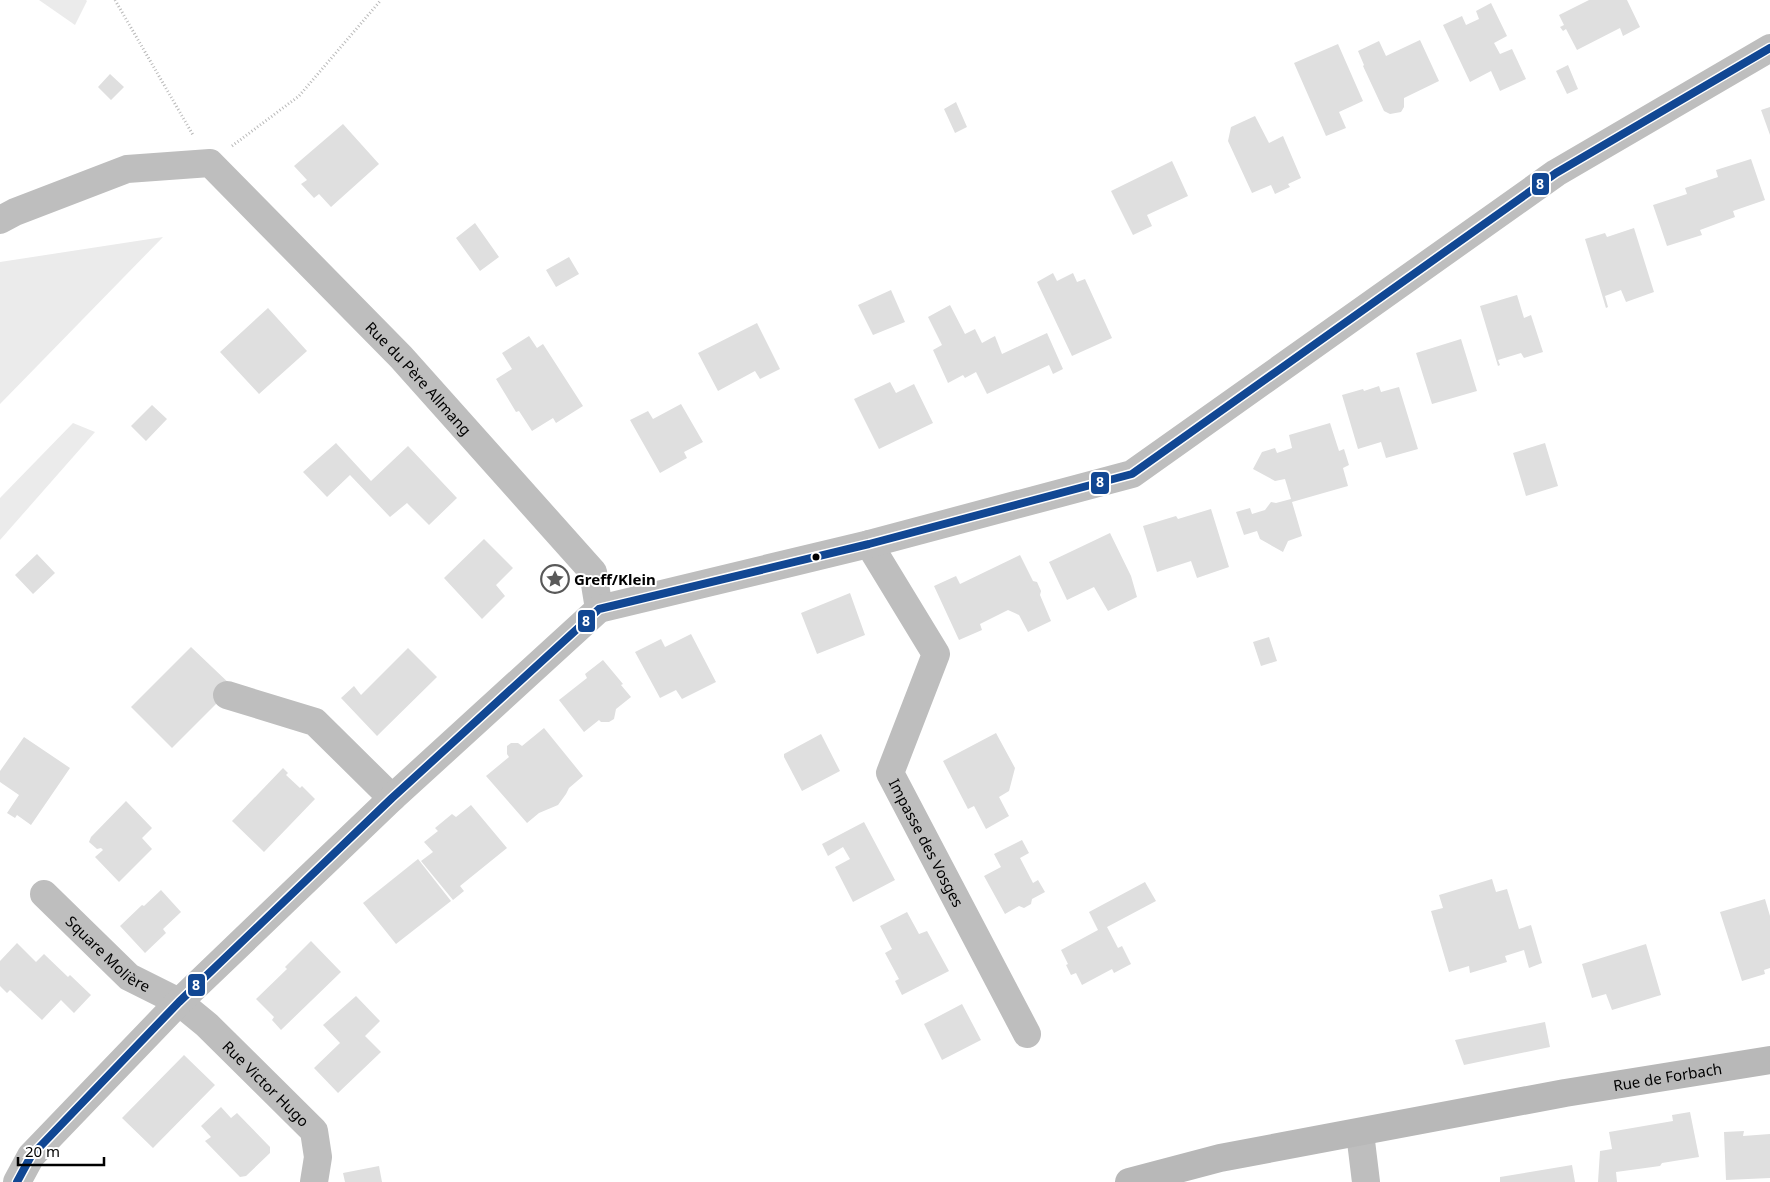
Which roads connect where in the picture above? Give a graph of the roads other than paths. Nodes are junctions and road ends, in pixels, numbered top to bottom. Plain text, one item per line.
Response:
1 (1770, 48) edge
2 (0, 220) edge
3 (869, 544) junction
4 (599, 609) junction
5 (227, 695) dead end
6 (392, 798) junction
7 (44, 894) dead end
8 (178, 1002) junction
9 (1027, 1034) dead end
10 (1770, 1060) edge
11 (1360, 1133) junction
12 (16, 1182) edge
13 (314, 1182) edge
14 (1129, 1182) edge
15 (1366, 1182) edge

1 - 3 street
2 - 4 street, Rue du Père Allmang
3 - 4 street
3 - 9 street, Impasse des Vosges
4 - 6 street
5 - 6 street
6 - 8 street
7 - 8 street, Square Molière
8 - 12 street
8 - 13 street, Rue Victor Hugo
10 - 11 main road, Rue de Forbach
11 - 14 main road, Rue de Forbach
11 - 15 street

